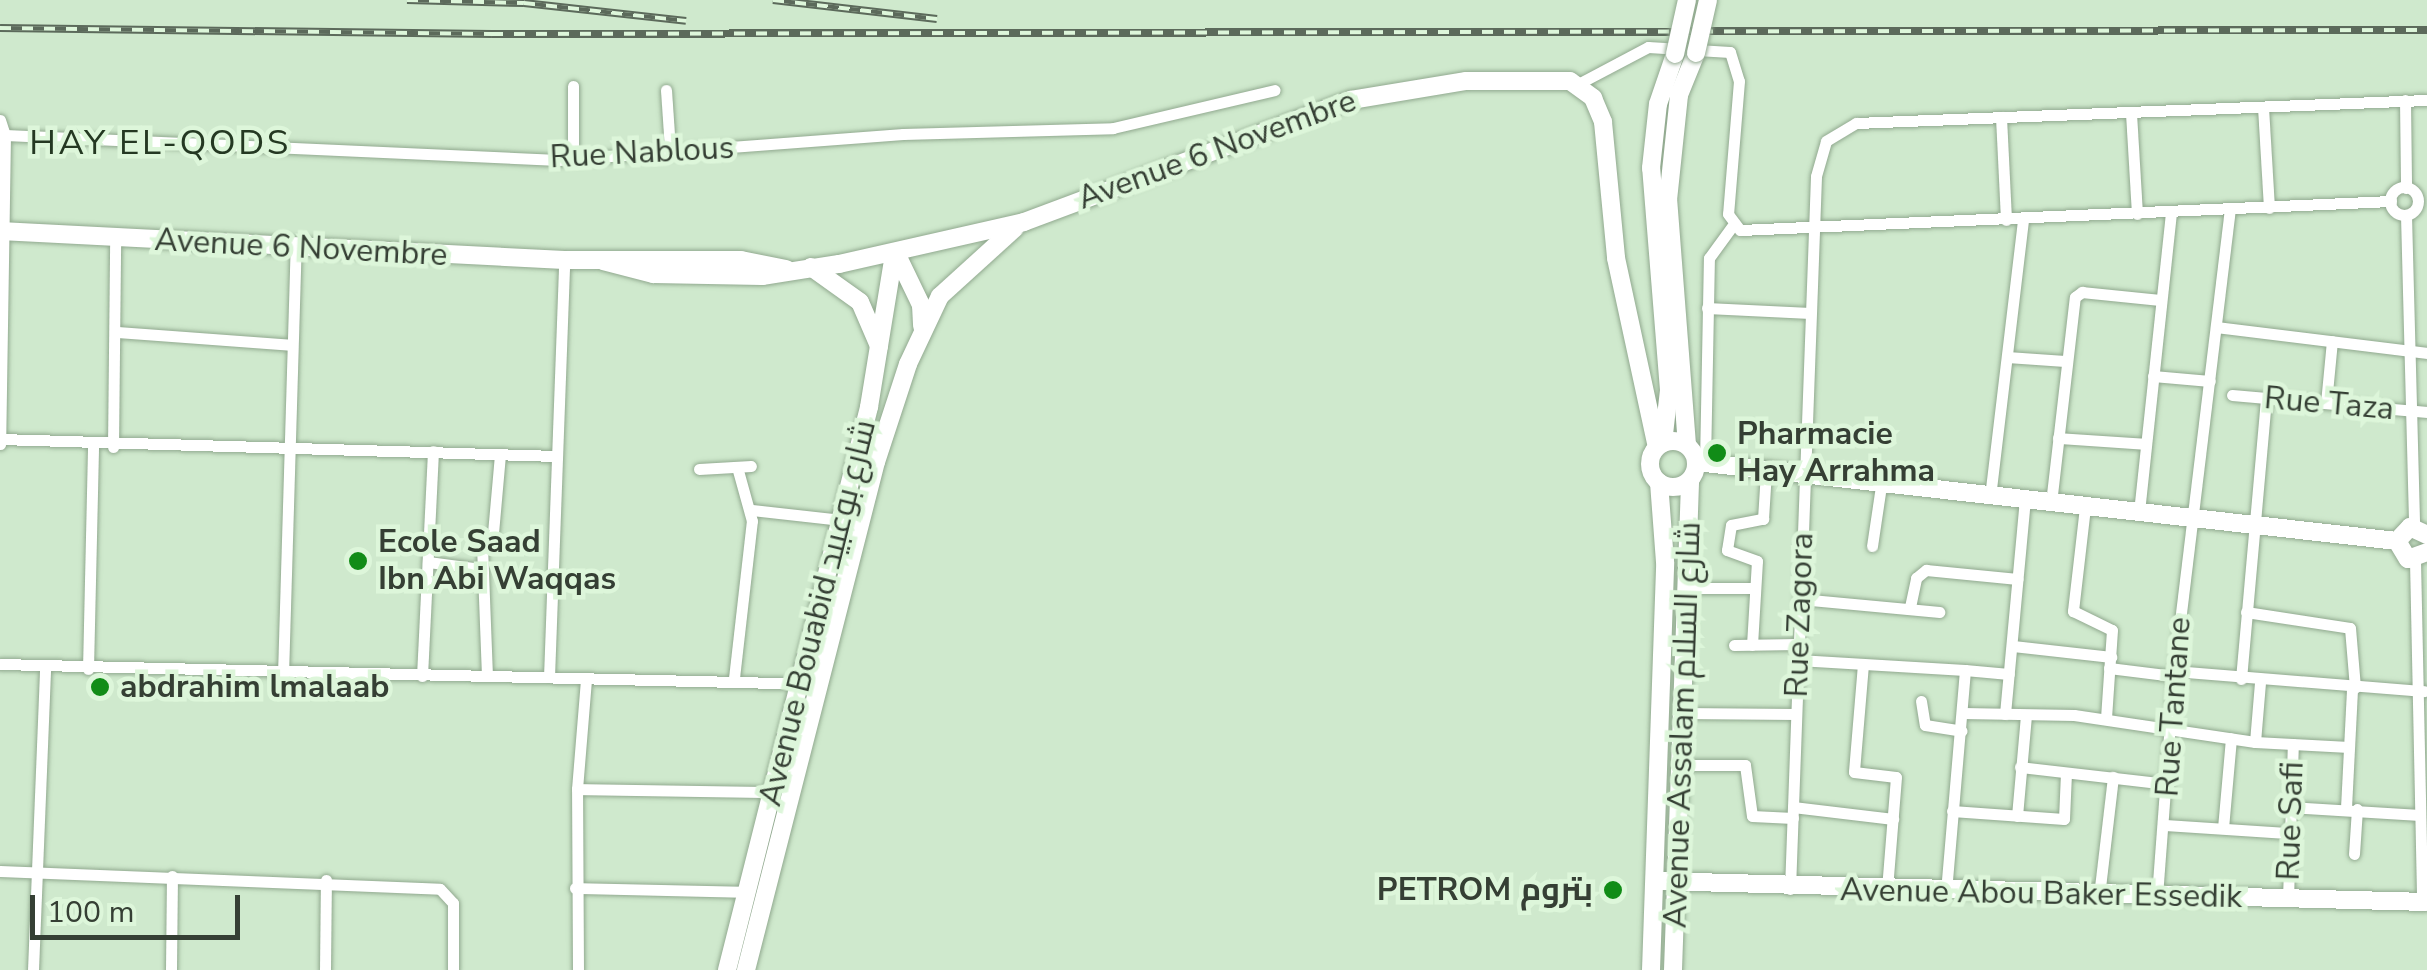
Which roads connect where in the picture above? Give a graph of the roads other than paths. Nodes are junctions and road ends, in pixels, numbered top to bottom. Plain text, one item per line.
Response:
1 (1687, 0) edge
2 (1708, 0) edge
3 (1578, 84) junction
4 (573, 86) dead end
5 (666, 90) dead end
6 (1275, 90) dead end
7 (2405, 100) junction
8 (2427, 100) edge
9 (2263, 107) junction
10 (2131, 113) junction
11 (2001, 116) junction
12 (0, 120) edge
13 (5, 135) junction
14 (670, 149) junction
15 (573, 159) junction
16 (2406, 188) junction
17 (2422, 199) edge
18 (2390, 200) junction
19 (2269, 208) junction
20 (2230, 210) junction
21 (2171, 212) junction
22 (2137, 214) junction
23 (2406, 215) junction
24 (2006, 220) junction
25 (2024, 220) junction
26 (1024, 222) junction
27 (1732, 226) junction
28 (1815, 230) junction
29 (2, 231) edge
30 (115, 238) junction
31 (296, 248) junction
32 (895, 254) junction
33 (564, 260) junction
34 (810, 267) junction
35 (2160, 300) junction
36 (1707, 308) junction
37 (1810, 312) junction
38 (922, 327) junction
39 (2216, 327) junction
40 (2, 332) edge
41 (116, 332) junction
42 (2332, 341) junction
43 (292, 345) junction
44 (2412, 351) junction
45 (880, 353) junction
46 (2427, 353) edge
47 (2007, 357) junction
48 (2066, 361) junction
49 (2152, 376) junction
50 (2210, 381) junction
51 (2232, 395) dead end
52 (2266, 399) junction
53 (2326, 403) junction
54 (1668, 406) junction
55 (1645, 409) junction
56 (2411, 411) junction
57 (2427, 412) edge
58 (2058, 438) junction
59 (2, 443) edge
60 (2146, 444) junction
61 (1660, 445) junction
62 (92, 446) junction
63 (113, 447) junction
64 (290, 447) junction
65 (432, 451) junction
66 (500, 454) junction
67 (555, 456) junction
68 (1695, 463) junction
69 (698, 470) dead end
70 (1766, 471) junction
71 (1806, 476) junction
72 (1660, 482) junction
73 (1881, 486) junction
74 (1990, 496) junction
75 (2025, 500) junction
76 (2052, 503) junction
77 (2085, 507) junction
78 (752, 510) junction
79 (2139, 512) junction
80 (2194, 517) junction
81 (841, 520) junction
82 (2256, 525) junction
83 (2420, 531) edge
84 (2397, 541) junction
85 (1872, 546) dead end
86 (2421, 556) edge
87 (428, 562) junction
88 (481, 569) junction
89 (2018, 579) junction
90 (1689, 588) junction
91 (1755, 588) junction
92 (1800, 598) junction
93 (1910, 607) junction
94 (1939, 612) dead end
95 (2246, 612) junction
96 (1798, 644) junction
97 (1734, 645) dead end
98 (1752, 645) junction
99 (2012, 646) junction
100 (1798, 660) junction
101 (2110, 662) junction
102 (0, 664) edge
103 (1864, 664) junction
104 (44, 669) junction
105 (88, 670) junction
106 (1965, 670) junction
107 (2010, 674) junction
108 (2174, 674) junction
109 (283, 675) junction
110 (422, 676) junction
111 (487, 676) junction
112 (549, 677) junction
113 (734, 678) junction
114 (586, 679) junction
115 (2240, 680) junction
116 (2260, 682) junction
117 (811, 683) junction
118 (2353, 688) junction
119 (2423, 691) edge
120 (1921, 701) dead end
121 (1681, 712) junction
122 (1962, 713) junction
123 (1796, 714) junction
124 (2004, 714) junction
125 (2026, 714) junction
126 (2106, 719) junction
127 (1962, 730) junction
128 (2171, 731) junction
129 (2231, 738) junction
130 (2255, 742) junction
131 (2293, 744) junction
132 (2349, 747) junction
133 (2423, 750) edge
134 (1680, 765) junction
135 (2020, 767) junction
136 (2066, 773) junction
137 (2112, 777) junction
138 (2168, 784) junction
139 (577, 789) junction
140 (774, 792) junction
141 (2289, 807) junction
142 (2351, 808) junction
143 (1952, 810) junction
144 (1792, 812) junction
145 (2016, 816) junction
146 (2420, 816) junction
147 (1893, 819) junction
148 (2164, 825) junction
149 (2223, 828) junction
150 (2287, 833) junction
151 (2354, 854) dead end
152 (0, 871) edge
153 (35, 872) junction
154 (172, 876) junction
155 (326, 880) junction
156 (1656, 881) junction
157 (1677, 884) junction
158 (575, 888) junction
159 (1790, 888) junction
160 (1887, 890) junction
161 (1946, 890) junction
162 (747, 892) junction
163 (2098, 896) junction
164 (2157, 896) junction
165 (2288, 899) junction
166 (2425, 902) edge
167 (32, 970) edge
168 (171, 970) edge
169 (326, 970) edge
170 (454, 970) edge
171 (578, 970) edge
172 (727, 970) edge
173 (746, 970) edge
174 (1651, 970) edge
175 (1673, 970) edge

1 - 54 street, bridge
2 - 68 street, Avenue Assalam شارع السلام, bridge
3 - 26 street, Avenue 6 Novembre
3 - 27 street
3 - 55 street
4 - 15 street
5 - 14 street
6 - 14 street, Rue Nablous
7 - 8 street
7 - 9 street
7 - 16 street
9 - 10 street
9 - 19 street
10 - 11 street
10 - 22 street
11 - 24 street
11 - 28 street, Rue Zagora
12 - 13 street
13 - 15 street, Rue Nablous
13 - 29 street
14 - 15 street, Rue Nablous
16 - 17 street
16 - 18 street
17 - 23 street
18 - 19 street
18 - 23 street
19 - 20 street
20 - 21 street
20 - 39 street, Rue Tantane
21 - 22 street
21 - 35 street
22 - 25 street
23 - 44 street
24 - 25 street
24 - 28 street
25 - 47 street
26 - 32 street, Avenue 6 Novembre
26 - 38 street, Avenue Bouabid شارع بوعبيد
27 - 28 street
27 - 36 street
28 - 37 street, Rue Zagora
29 - 30 street, Avenue 6 Novembre
29 - 40 street
30 - 31 street, Avenue 6 Novembre
30 - 41 street
31 - 33 street, Avenue 6 Novembre
31 - 43 street
32 - 34 street, Avenue 6 Novembre
32 - 38 street
32 - 45 street, Avenue Bouabid شارع بوعبيد
33 - 34 street, Avenue 6 Novembre
33 - 67 street
34 - 45 street
35 - 48 street
35 - 49 street
36 - 37 street
36 - 68 street
37 - 71 street, Rue Zagora
38 - 117 street, Avenue Bouabid شارع بوعبيد
39 - 42 street
39 - 50 street, Rue Tantane
40 - 59 street
41 - 43 street
41 - 63 street
42 - 44 street
42 - 53 street
43 - 64 street
44 - 46 street
44 - 56 street
45 - 81 street, Avenue Bouabid شارع بوعبيد
47 - 48 street
47 - 74 street
48 - 58 street
49 - 50 street
49 - 60 street
50 - 80 street, Rue Tantane
51 - 52 street, Rue Taza
52 - 53 street, Rue Taza
52 - 82 street
53 - 56 street, Rue Taza
54 - 55 street
54 - 61 street
55 - 61 street
56 - 57 street, Rue Taza
56 - 83 street
58 - 60 street
58 - 76 street
59 - 62 street
60 - 79 street
61 - 68 street
61 - 72 street, Avenue Assalam شارع السلام
62 - 63 street
62 - 105 street
63 - 64 street
64 - 65 street
64 - 109 street
65 - 66 street
65 - 87 street
66 - 67 street
66 - 88 street
67 - 112 street
68 - 70 street
68 - 72 street
68 - 90 street, Avenue Assalam شارع السلام
69 - 78 street
70 - 71 street
70 - 91 street
71 - 73 street
71 - 92 street, Rue Zagora
72 - 156 street, Avenue Assalam شارع السلام
73 - 74 street
73 - 85 street
74 - 75 street
75 - 76 street
75 - 89 street
76 - 77 street
77 - 79 street
77 - 101 street
78 - 81 street
78 - 113 street
79 - 80 street
80 - 82 street
80 - 108 street, Rue Tantane
81 - 117 street, Avenue Bouabid شارع بوعبيد
82 - 84 street
82 - 95 street
83 - 84 street
84 - 86 street
86 - 119 street
87 - 88 street
87 - 110 street
88 - 111 street
89 - 93 street
89 - 99 street
90 - 91 street
90 - 121 street, Avenue Assalam شارع السلام
91 - 98 street
92 - 93 street
92 - 96 street, Rue Zagora
93 - 94 street
95 - 115 street
95 - 118 street
96 - 98 street
96 - 100 street, Rue Zagora
97 - 98 street
99 - 101 street
99 - 107 street
100 - 103 street
100 - 123 street, Rue Zagora
101 - 108 street
101 - 126 street
102 - 104 street
103 - 106 street
103 - 147 street
104 - 105 street
104 - 153 street
105 - 109 street
106 - 107 street
106 - 122 street
107 - 124 street
108 - 115 street
108 - 128 street, Rue Tantane
109 - 110 street
110 - 111 street
111 - 112 street
112 - 114 street
113 - 114 street
113 - 117 street
114 - 139 street
115 - 116 street
116 - 118 street
116 - 130 street
117 - 140 street, Avenue Bouabid شارع بوعبيد
117 - 173 street, Avenue Bouabid شارع بوعبيد
118 - 119 street
118 - 132 street
119 - 133 street
120 - 127 street
121 - 123 street
121 - 134 street, Avenue Assalam شارع السلام
122 - 124 street
122 - 127 street
123 - 144 street, Rue Zagora
124 - 125 street
125 - 126 street
125 - 135 street
126 - 128 street
127 - 143 street
128 - 129 street
128 - 138 street, Rue Tantane
129 - 130 street
129 - 149 street
130 - 131 street
131 - 132 street
131 - 141 street, Rue Safi
132 - 142 street
133 - 146 street
134 - 144 street
134 - 157 street, Avenue Assalam شارع السلام
135 - 136 street
135 - 145 street
136 - 137 street
136 - 145 street
137 - 138 street
137 - 163 street
138 - 148 street, Rue Tantane
139 - 140 street
139 - 158 street
140 - 162 street, Avenue Bouabid شارع بوعبيد
141 - 142 street
141 - 150 street, Rue Safi
142 - 146 street
142 - 151 street
143 - 145 street
143 - 161 street
144 - 147 street
144 - 159 street, Rue Zagora
146 - 166 street
147 - 160 street
148 - 149 street
148 - 164 street, Rue Tantane
149 - 150 street
150 - 165 street, Rue Safi
152 - 153 street
153 - 154 street
153 - 167 street
154 - 155 street
154 - 168 street
155 - 169 street
155 - 170 street
156 - 157 street, Avenue Abou Baker Essedik
156 - 174 street, Avenue Assalam شارع السلام
157 - 159 street, Avenue Abou Baker Essedik
157 - 175 street, Avenue Assalam شارع السلام
158 - 162 street
158 - 171 street
159 - 160 street, Avenue Abou Baker Essedik
160 - 161 street, Avenue Abou Baker Essedik
161 - 163 street, Avenue Abou Baker Essedik
162 - 172 street, Avenue Bouabid شارع بوعبيد
163 - 164 street, Avenue Abou Baker Essedik
164 - 165 street, Avenue Abou Baker Essedik
165 - 166 street, Avenue Abou Baker Essedik

